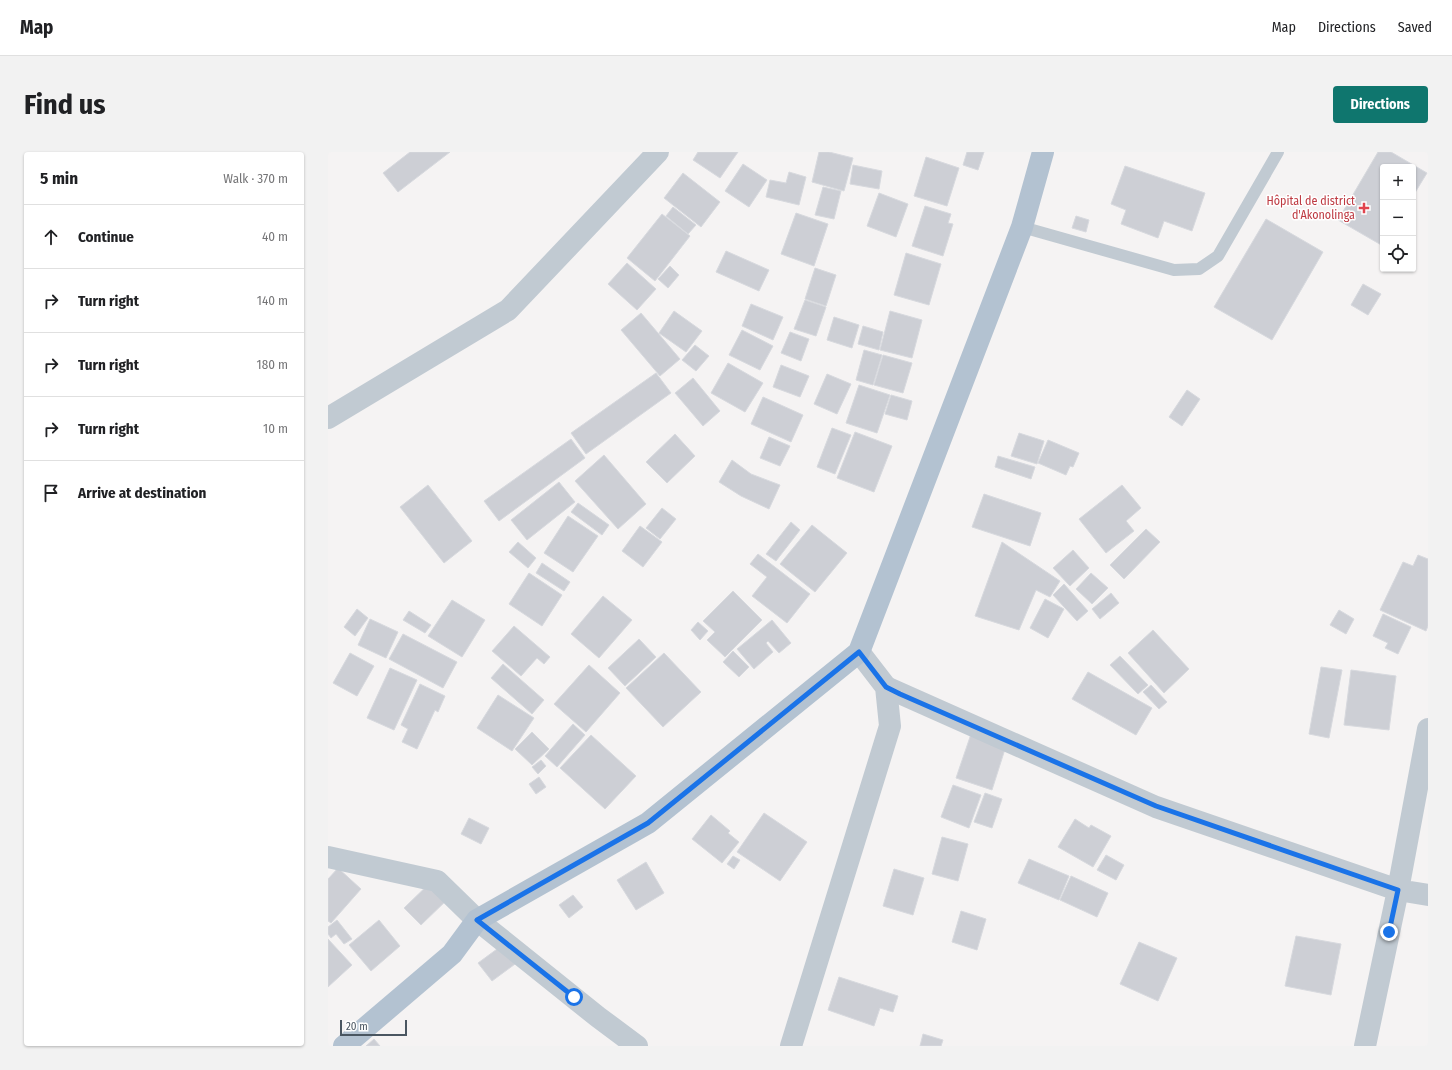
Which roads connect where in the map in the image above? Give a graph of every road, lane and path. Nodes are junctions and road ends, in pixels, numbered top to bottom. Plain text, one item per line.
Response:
1 (658, 152) edge
2 (1043, 152) edge
3 (1278, 152) edge
4 (1022, 227) junction
5 (328, 418) edge
6 (859, 652) junction
7 (886, 687) junction
8 (1428, 729) edge
9 (328, 857) edge
10 (1398, 890) junction
11 (1428, 895) edge
12 (477, 920) junction
13 (344, 1046) edge
14 (637, 1046) edge
15 (792, 1046) edge
16 (1365, 1046) edge

1 - 5 street
2 - 4 main road
3 - 4 lane
4 - 6 main road
6 - 7 street
6 - 12 main road
7 - 10 street
7 - 15 street
8 - 10 street
9 - 12 street
10 - 11 street
10 - 16 street
12 - 13 main road
12 - 14 street

